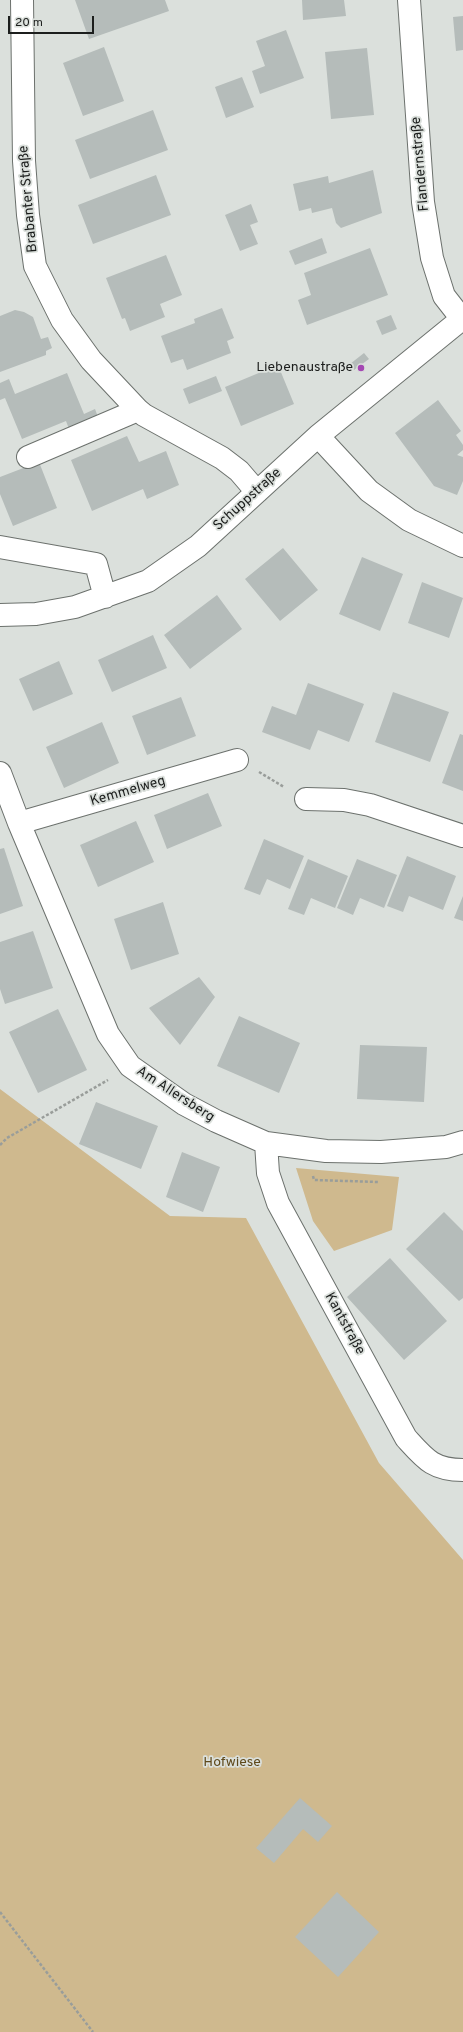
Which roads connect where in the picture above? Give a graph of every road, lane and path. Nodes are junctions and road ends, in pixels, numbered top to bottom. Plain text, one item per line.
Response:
1 (22, 0) edge
2 (409, 0) edge
3 (462, 319) edge
4 (138, 410) junction
5 (318, 436) junction
6 (28, 457) dead end
7 (256, 492) junction
8 (463, 546) edge
9 (0, 547) edge
10 (105, 597) junction
11 (0, 615) edge
12 (238, 760) joint
13 (0, 773) edge
14 (306, 799) joint
15 (19, 823) junction
16 (463, 836) edge
17 (130, 1066) junction
18 (463, 1142) edge
19 (266, 1143) junction
20 (0, 1145) edge
21 (314, 1180) dead end
22 (378, 1182) dead end
23 (463, 1470) edge
24 (0, 1912) edge
25 (93, 2032) edge

1 - 4 street, Brabanter Straße
2 - 3 street, Flandernstraße
3 - 5 street, Schuppstraße
4 - 6 street
4 - 7 street, Brabanter Straße
5 - 7 street, Schuppstraße
5 - 8 street
7 - 10 street, Schuppstraße
9 - 10 street
10 - 11 street, Schuppstraße
12 - 14 path
12 - 15 street, Kemmelweg
13 - 15 street, Am Allersberg
14 - 16 street
15 - 17 street, Am Allersberg
17 - 19 street, Am Allersberg
17 - 20 path
18 - 19 street, Am Allersberg
19 - 23 street, Kantstraße
21 - 22 path
24 - 25 path

